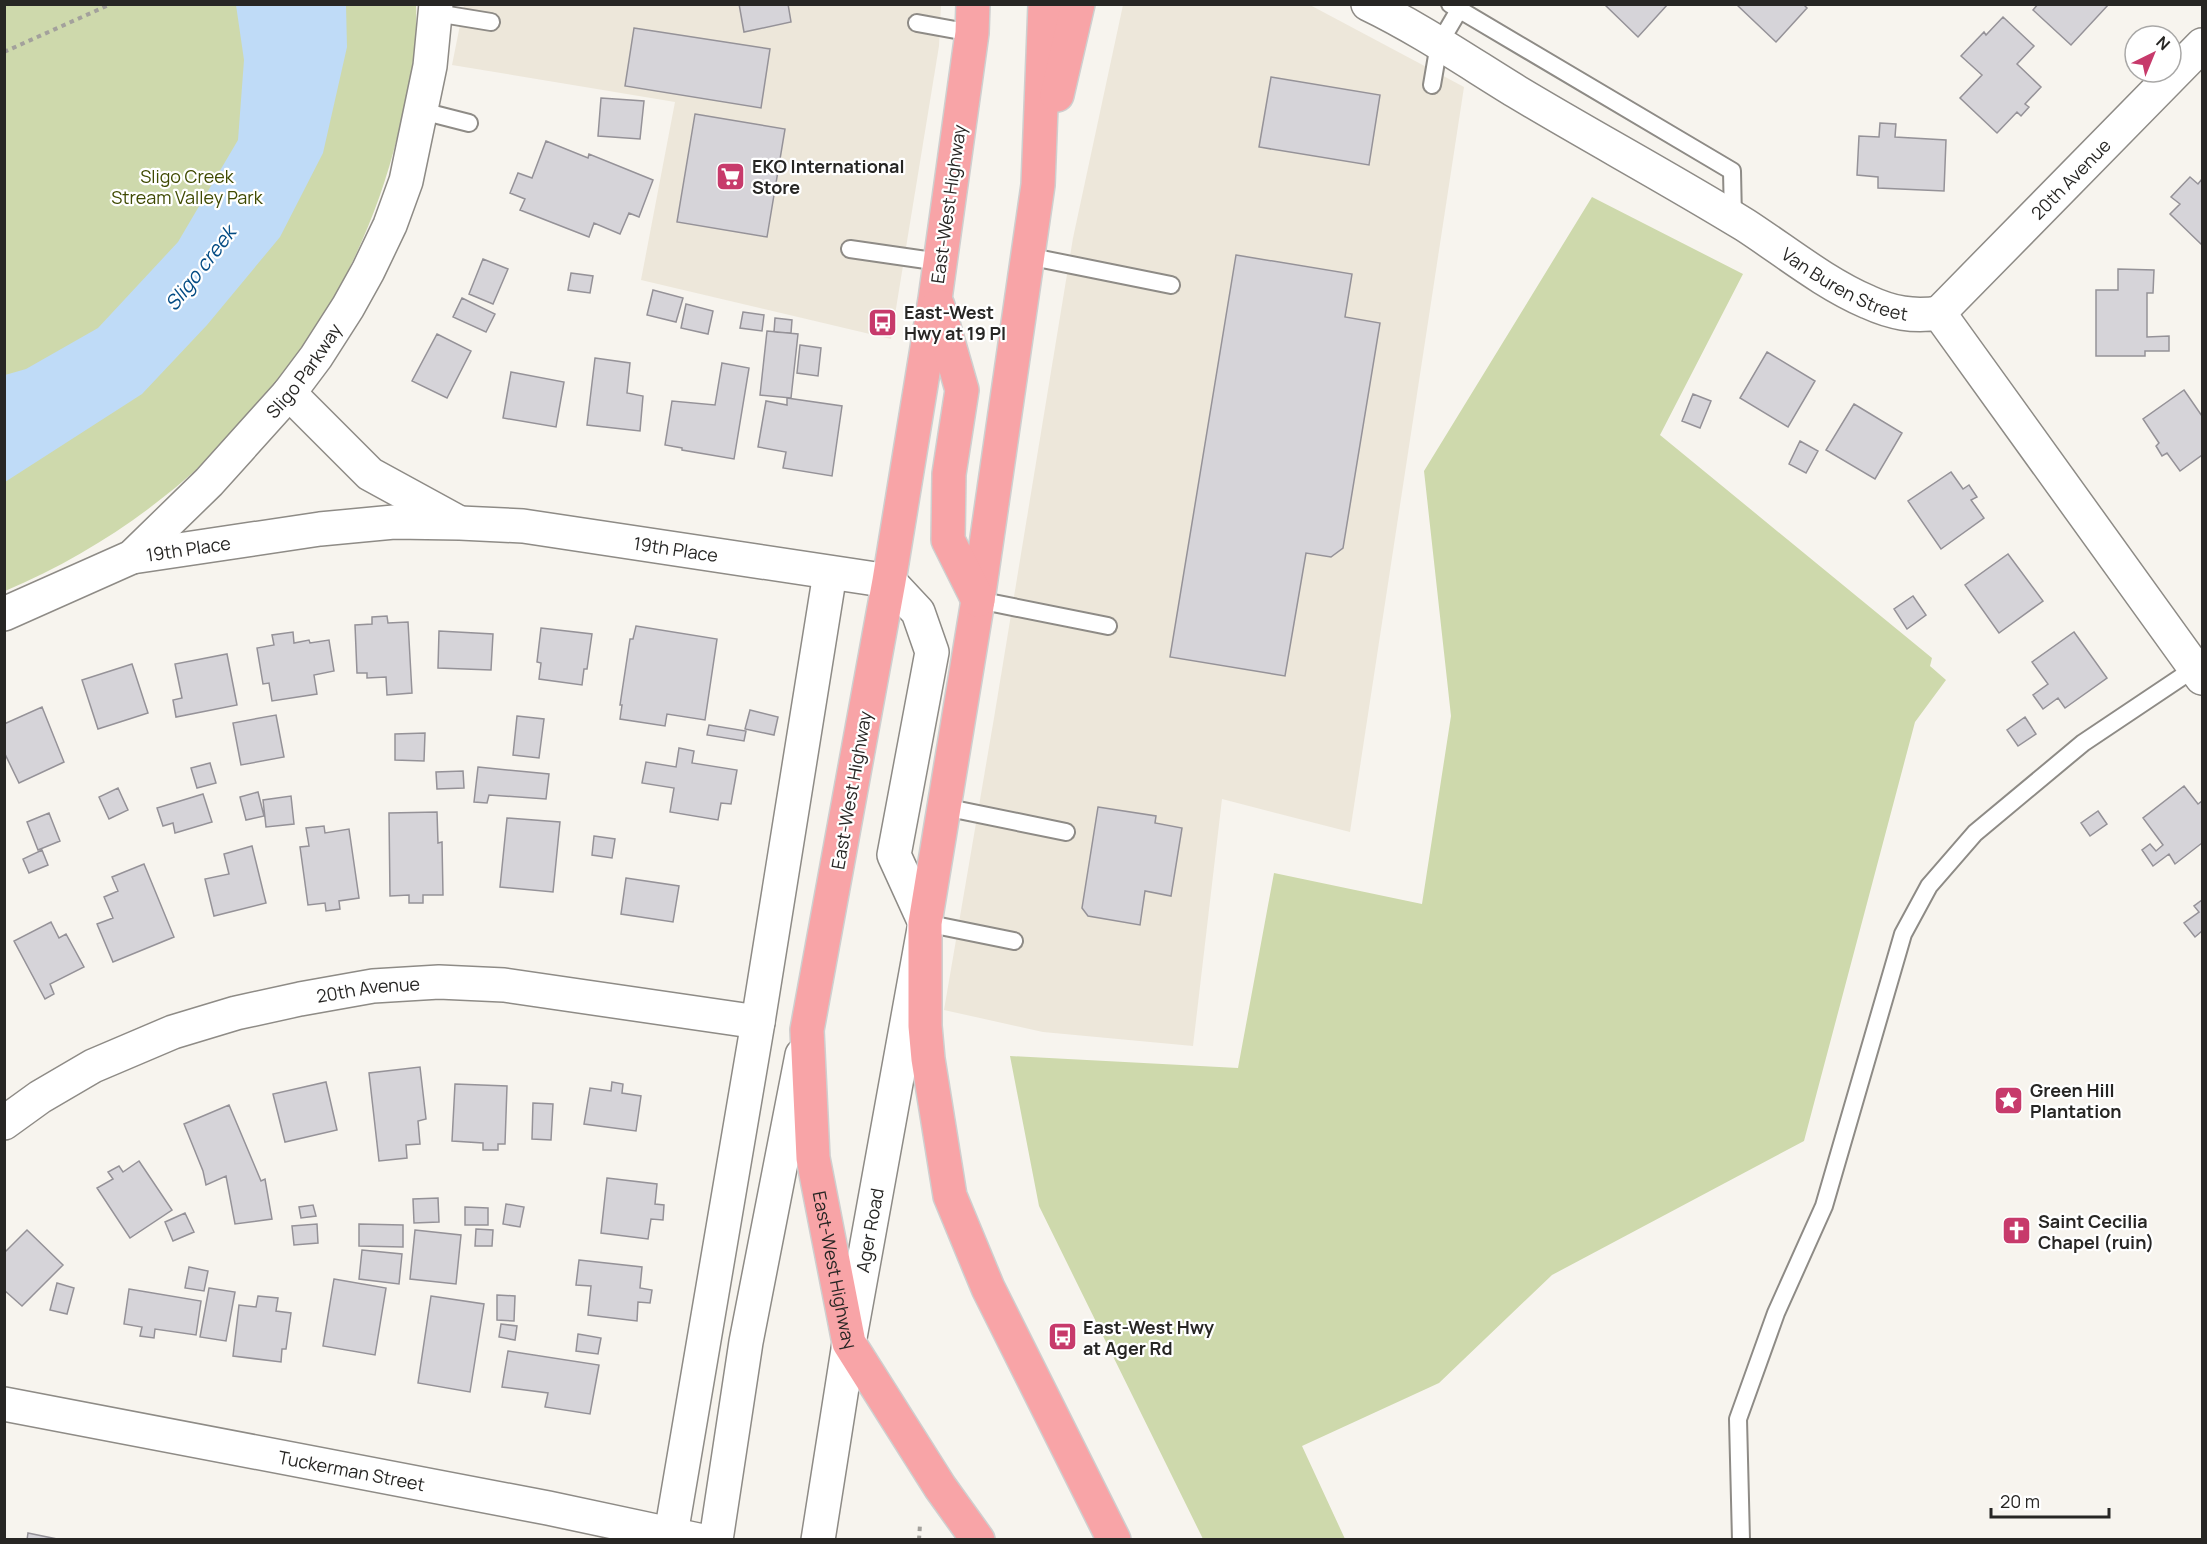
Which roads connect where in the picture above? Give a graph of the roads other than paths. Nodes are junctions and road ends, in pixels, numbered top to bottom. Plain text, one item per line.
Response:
1 (1045, 4) edge
2 (1078, 4) edge
3 (1368, 4) edge
4 (1455, 7) edge
5 (436, 9) edge
6 (972, 19) edge
7 (491, 22) dead end
8 (917, 23) dead end
9 (1439, 44) junction
10 (2202, 45) edge
11 (1432, 85) dead end
12 (422, 111) junction
13 (469, 123) dead end
14 (1038, 185) junction
15 (1733, 219) junction
16 (850, 249) dead end
17 (1027, 256) junction
18 (940, 261) junction
19 (1171, 285) dead end
20 (935, 299) junction
21 (1939, 314) junction
22 (289, 393) junction
23 (460, 523) junction
24 (132, 557) junction
25 (830, 573) junction
26 (890, 581) junction
27 (978, 600) junction
28 (4, 614) edge
29 (1108, 626) dead end
30 (2199, 673) edge
31 (944, 807) junction
32 (1066, 832) dead end
33 (925, 923) junction
34 (1014, 941) dead end
35 (758, 1022) junction
36 (807, 1030) junction
37 (4, 1123) edge
38 (849, 1343) junction
39 (4, 1404) edge
40 (684, 1537) edge
41 (716, 1539) edge
42 (818, 1539) edge
43 (978, 1539) edge
44 (1114, 1539) edge
45 (1741, 1539) edge

1 - 14 main road
2 - 14 main road
3 - 9 street, Van Buren Street
4 - 9 lane
4 - 15 lane
5 - 7 lane
5 - 12 street, Sligo Parkway
6 - 8 lane
6 - 18 main road, East-West Highway
9 - 11 lane
9 - 15 street, Van Buren Street
10 - 21 street, 20th Avenue
12 - 13 lane
12 - 22 street, Sligo Parkway
14 - 17 main road
15 - 21 street, Van Buren Street
16 - 18 lane
17 - 19 lane
17 - 27 main road
18 - 20 main road, East-West Highway
20 - 26 main road, East-West Highway
20 - 27 main road
21 - 30 street
22 - 23 street, 19th Place
22 - 24 street, Sligo Parkway
23 - 24 street, 19th Place
23 - 25 street, 19th Place
24 - 28 street, Sligo Parkway
25 - 26 street, 19th Place
25 - 35 street
26 - 33 street
26 - 36 main road, East-West Highway
27 - 29 lane
27 - 31 main road
30 - 45 lane
31 - 32 lane
31 - 33 main road
33 - 34 lane
33 - 38 street, Ager Road
33 - 44 main road
35 - 37 street, 20th Avenue
35 - 40 street
36 - 38 main road, East-West Highway
36 - 41 street
38 - 42 street, Ager Road
38 - 43 main road, East-West Highway
39 - 40 street, Tuckerman Street

